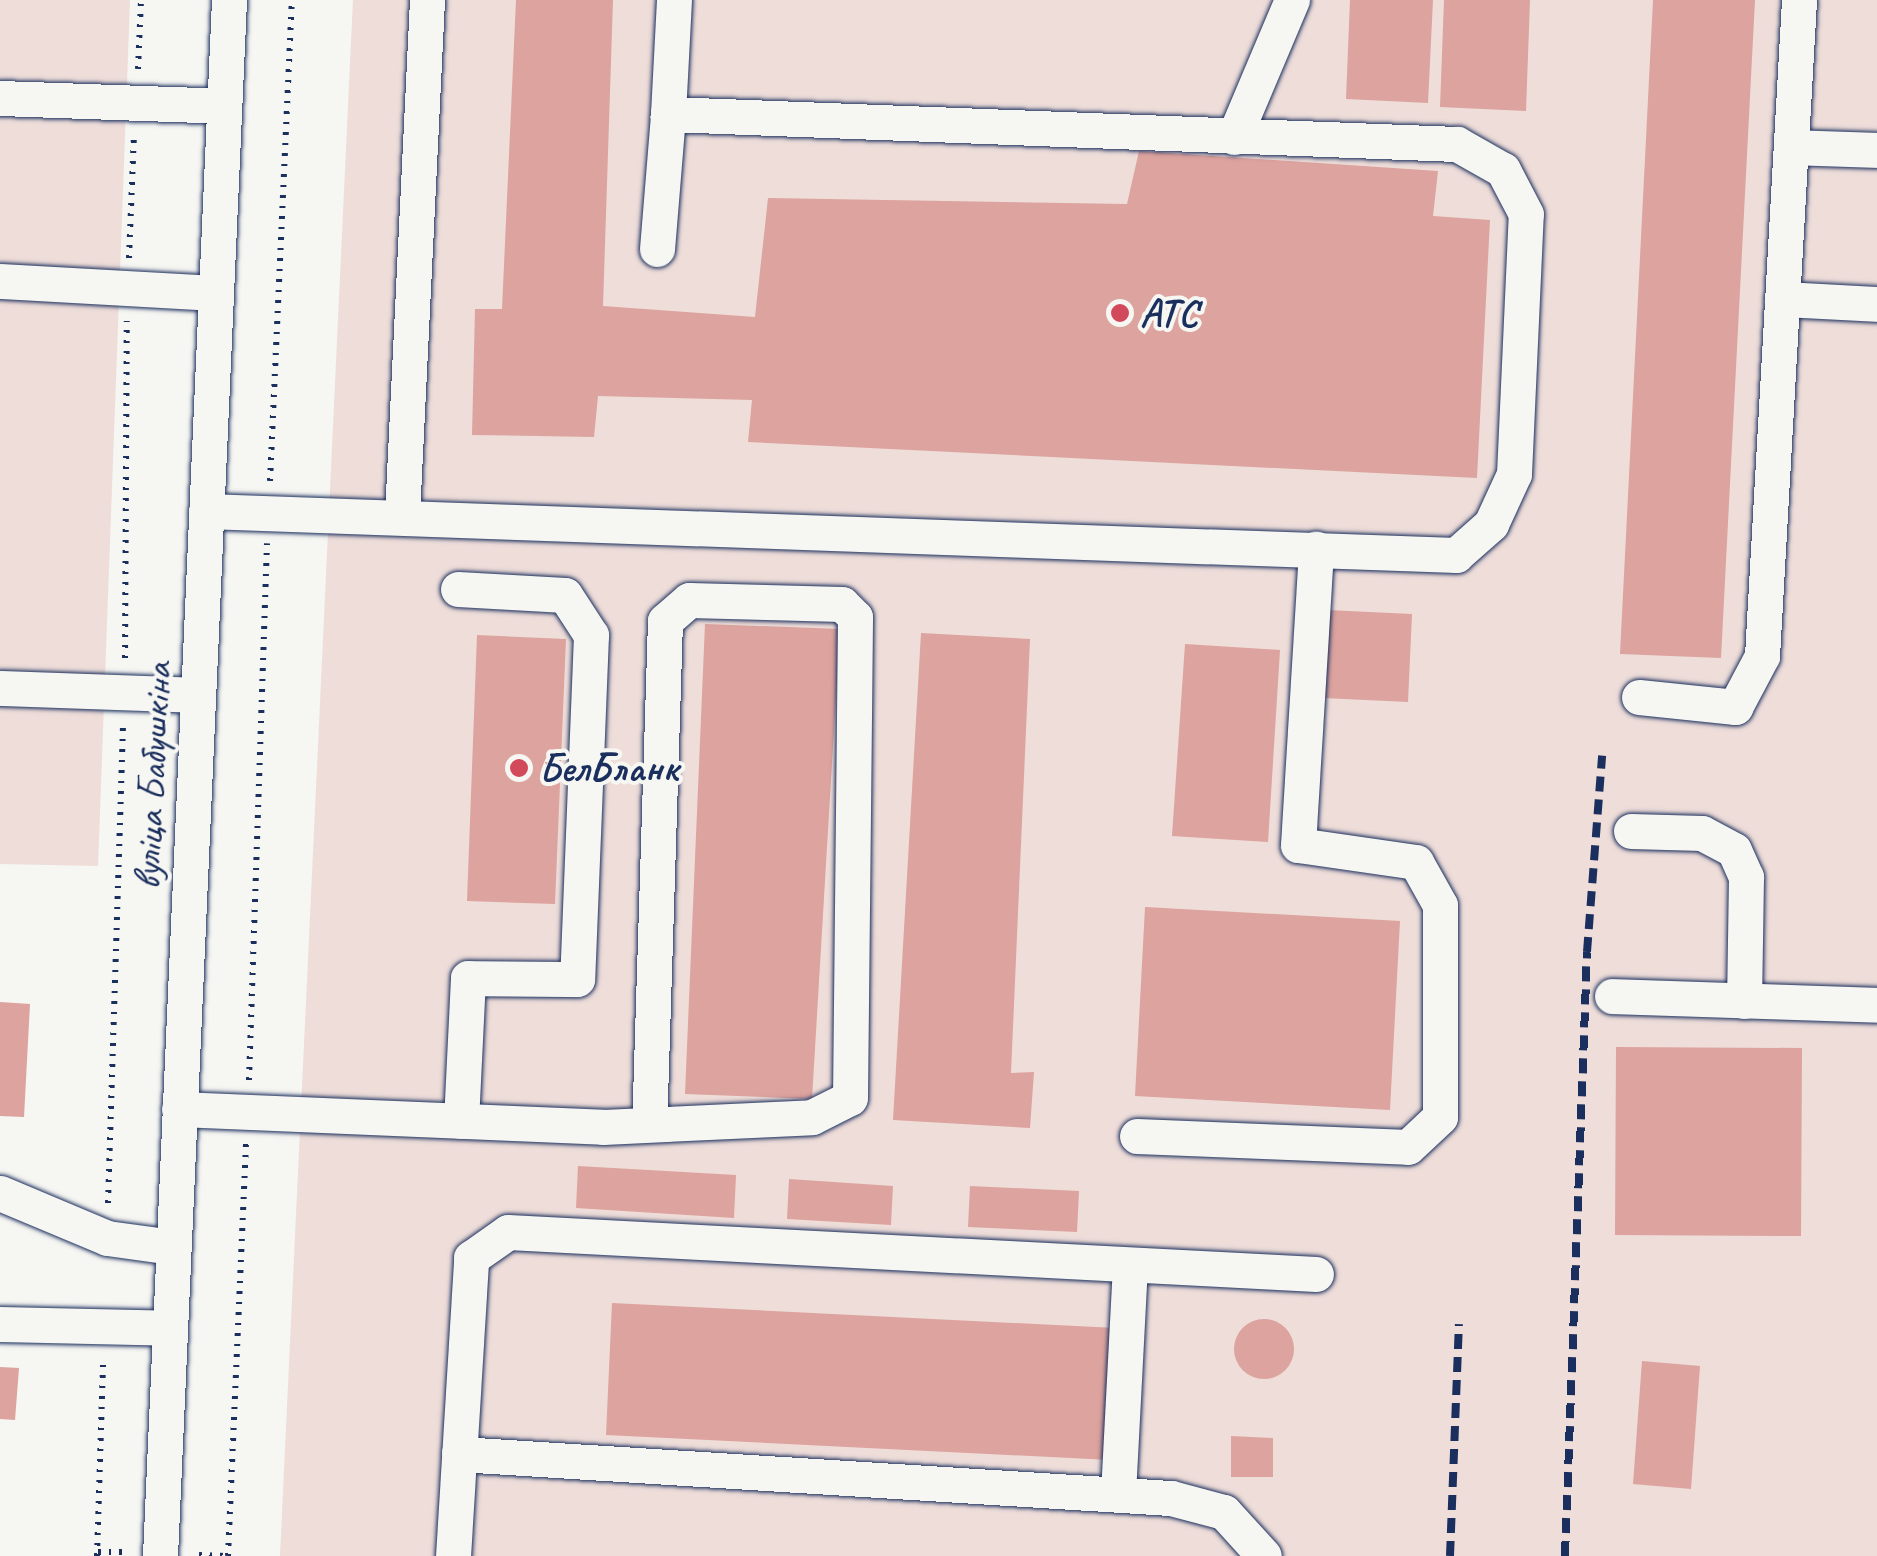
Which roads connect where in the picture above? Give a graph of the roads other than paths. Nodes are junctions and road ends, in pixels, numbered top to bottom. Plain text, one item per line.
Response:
1 (229, 0) edge
2 (427, 0) edge
3 (674, 0) edge
4 (1292, 0) edge
5 (1800, 0) edge
6 (0, 98) edge
7 (224, 106) junction
8 (668, 114) junction
9 (1234, 137) junction
10 (1791, 147) junction
11 (1877, 150) edge
12 (658, 249) dead end
13 (0, 281) edge
14 (216, 293) junction
15 (1782, 299) junction
16 (1877, 304) edge
17 (206, 511) junction
18 (402, 515) junction
19 (1316, 549) junction
20 (458, 589) dead end
21 (0, 688) edge
22 (198, 695) junction
23 (1639, 697) dead end
24 (1631, 831) dead end
25 (1612, 996) dead end
26 (1744, 1001) junction
27 (1877, 1005) edge
28 (180, 1109) junction
29 (649, 1120) junction
30 (461, 1121) junction
31 (1137, 1136) dead end
32 (0, 1193) edge
33 (173, 1247) junction
34 (1130, 1265) junction
35 (1316, 1274) dead end
36 (0, 1324) edge
37 (170, 1328) junction
38 (459, 1454) junction
39 (1118, 1494) junction
40 (160, 1556) edge
41 (453, 1556) edge
42 (1264, 1556) edge

1 - 7 street, вуліца Бабушкіна
2 - 18 street
3 - 8 street
4 - 9 street
5 - 10 street
6 - 7 street
7 - 14 street, вуліца Бабушкіна
8 - 9 street
8 - 12 street
9 - 19 street
10 - 11 street
10 - 15 street
13 - 14 street
14 - 17 street, вуліца Бабушкіна
15 - 16 street
15 - 23 street
17 - 18 street
17 - 22 street, вуліца Бабушкіна
18 - 19 street
19 - 31 street
20 - 30 street
21 - 22 street
22 - 28 street, вуліца Бабушкіна
24 - 26 street
25 - 26 street
26 - 27 street
28 - 30 street
28 - 33 street, вуліца Бабушкіна
29 - 29 street
29 - 30 street
32 - 33 street
33 - 37 street, вуліца Бабушкіна
34 - 35 street
34 - 38 street
34 - 39 street
36 - 37 street
37 - 40 street, вуліца Бабушкіна
38 - 39 street
38 - 41 street
39 - 42 street

